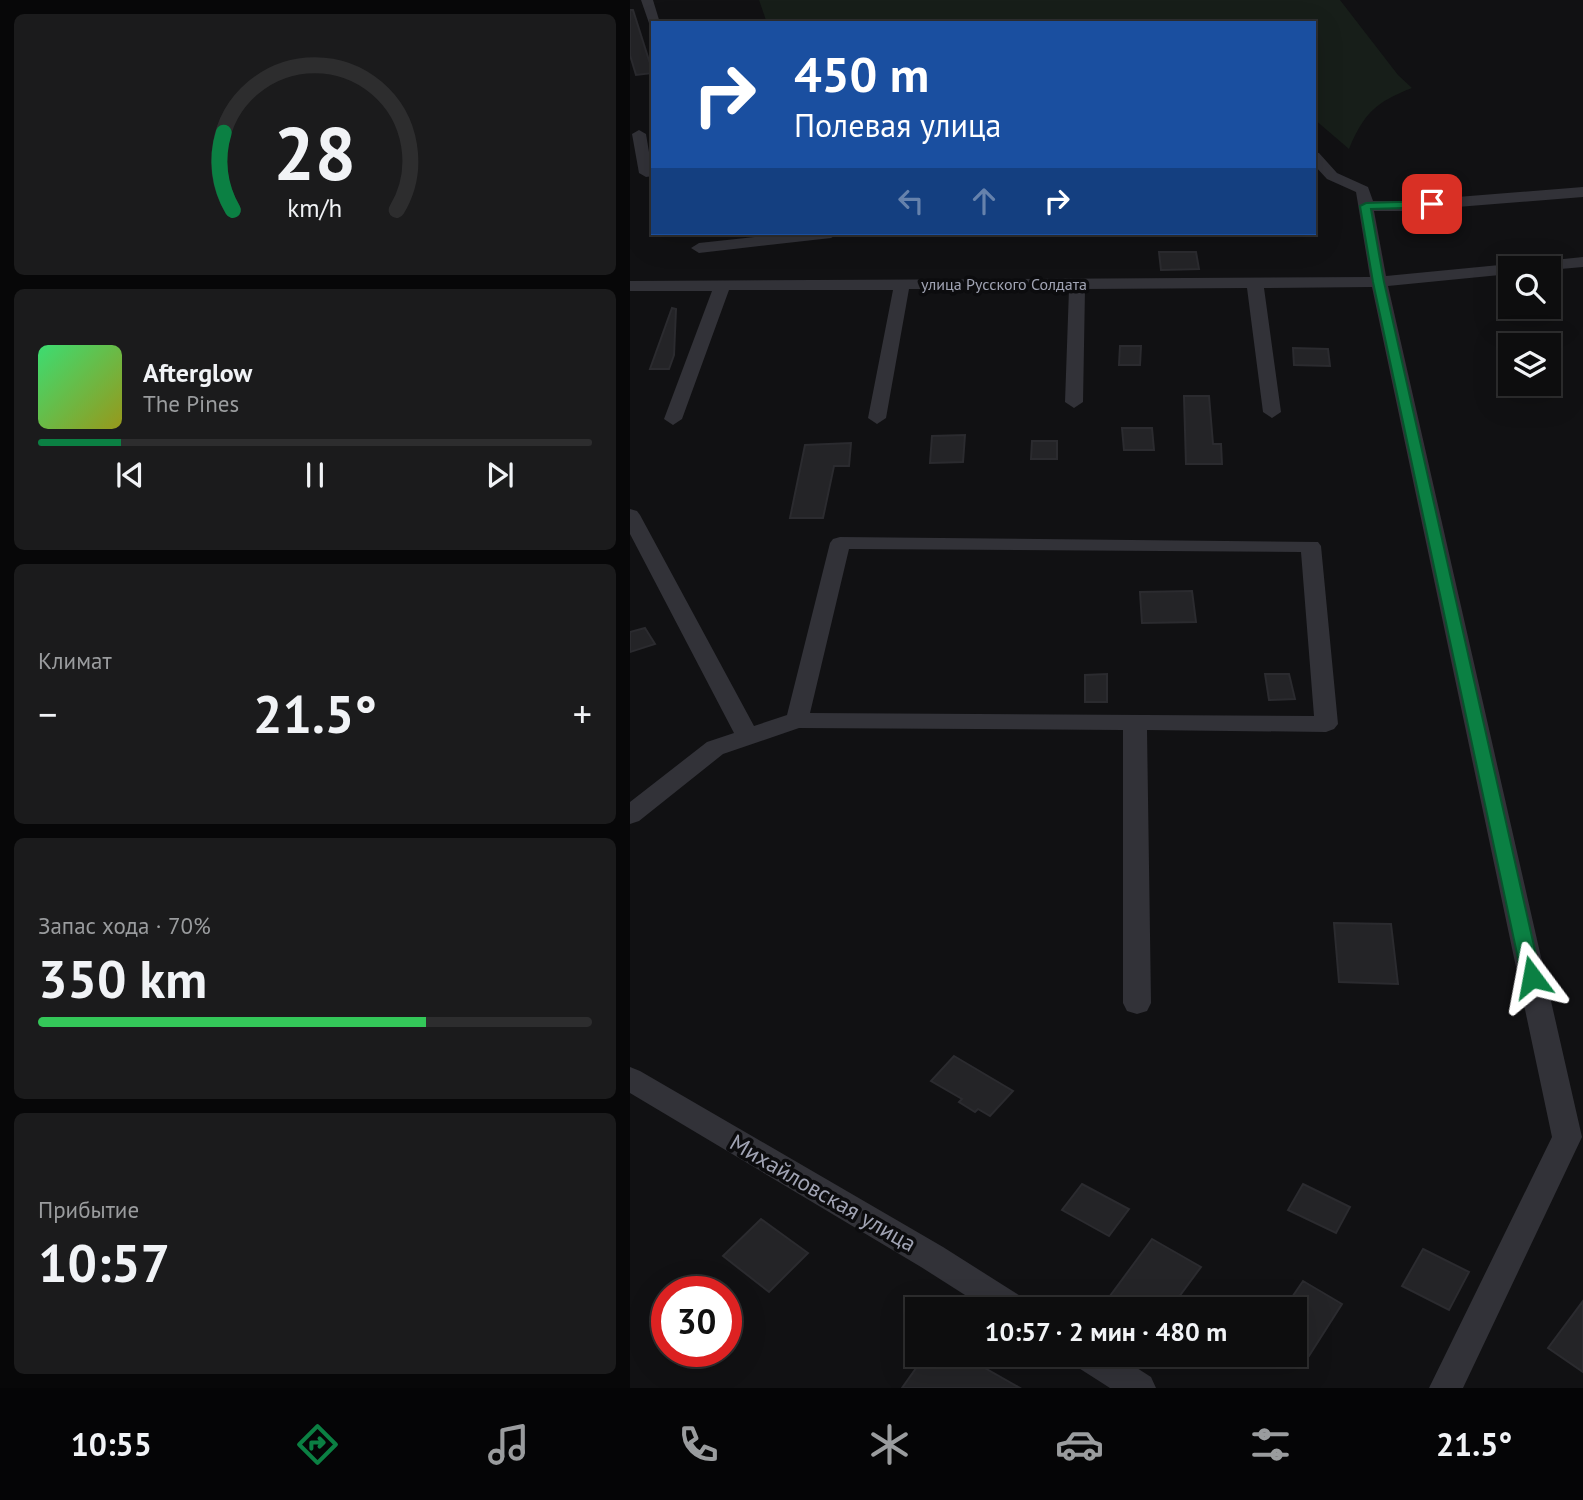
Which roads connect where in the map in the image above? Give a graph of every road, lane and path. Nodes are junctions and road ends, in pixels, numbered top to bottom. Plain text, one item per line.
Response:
1 (647, 0) edge
2 (653, 21) edge
3 (641, 133) edge
4 (1316, 161) edge
5 (651, 172) edge
6 (1323, 177) edge
7 (1583, 192) edge
8 (1366, 206) junction
9 (813, 235) edge
10 (699, 248) dead end
11 (1583, 262) edge
12 (1561, 264) edge
13 (1498, 270) edge
14 (1379, 282) junction
15 (1255, 283) junction
16 (1077, 284) junction
17 (902, 285) junction
18 (630, 286) edge
19 (722, 286) junction
20 (1074, 402) dead end
21 (1272, 412) dead end
22 (877, 418) dead end
23 (673, 419) dead end
24 (630, 515) edge
25 (797, 720) junction
26 (1135, 722) junction
27 (748, 737) junction
28 (630, 815) edge
29 (1137, 1003) dead end
30 (630, 1079) edge
31 (1575, 1141) edge
32 (995, 1297) edge
33 (1106, 1367) edge
34 (1139, 1388) edge
35 (1446, 1388) edge

1 - 2 street
3 - 5 street
4 - 6 street
6 - 8 street
7 - 8 street
8 - 14 street
9 - 10 street
11 - 12 street
13 - 14 street, улица Русского Солдата
14 - 15 street, улица Русского Солдата
14 - 31 street
15 - 16 street, улица Русского Солдата
15 - 21 street
16 - 17 street, улица Русского Солдата
16 - 20 street
17 - 19 street, улица Русского Солдата
17 - 22 street
18 - 19 street, улица Русского Солдата
19 - 23 street
24 - 27 street
25 - 26 street
25 - 26 street
25 - 27 street
26 - 29 street
27 - 28 street
30 - 32 street, Михайловская улица
31 - 35 street
33 - 34 street

